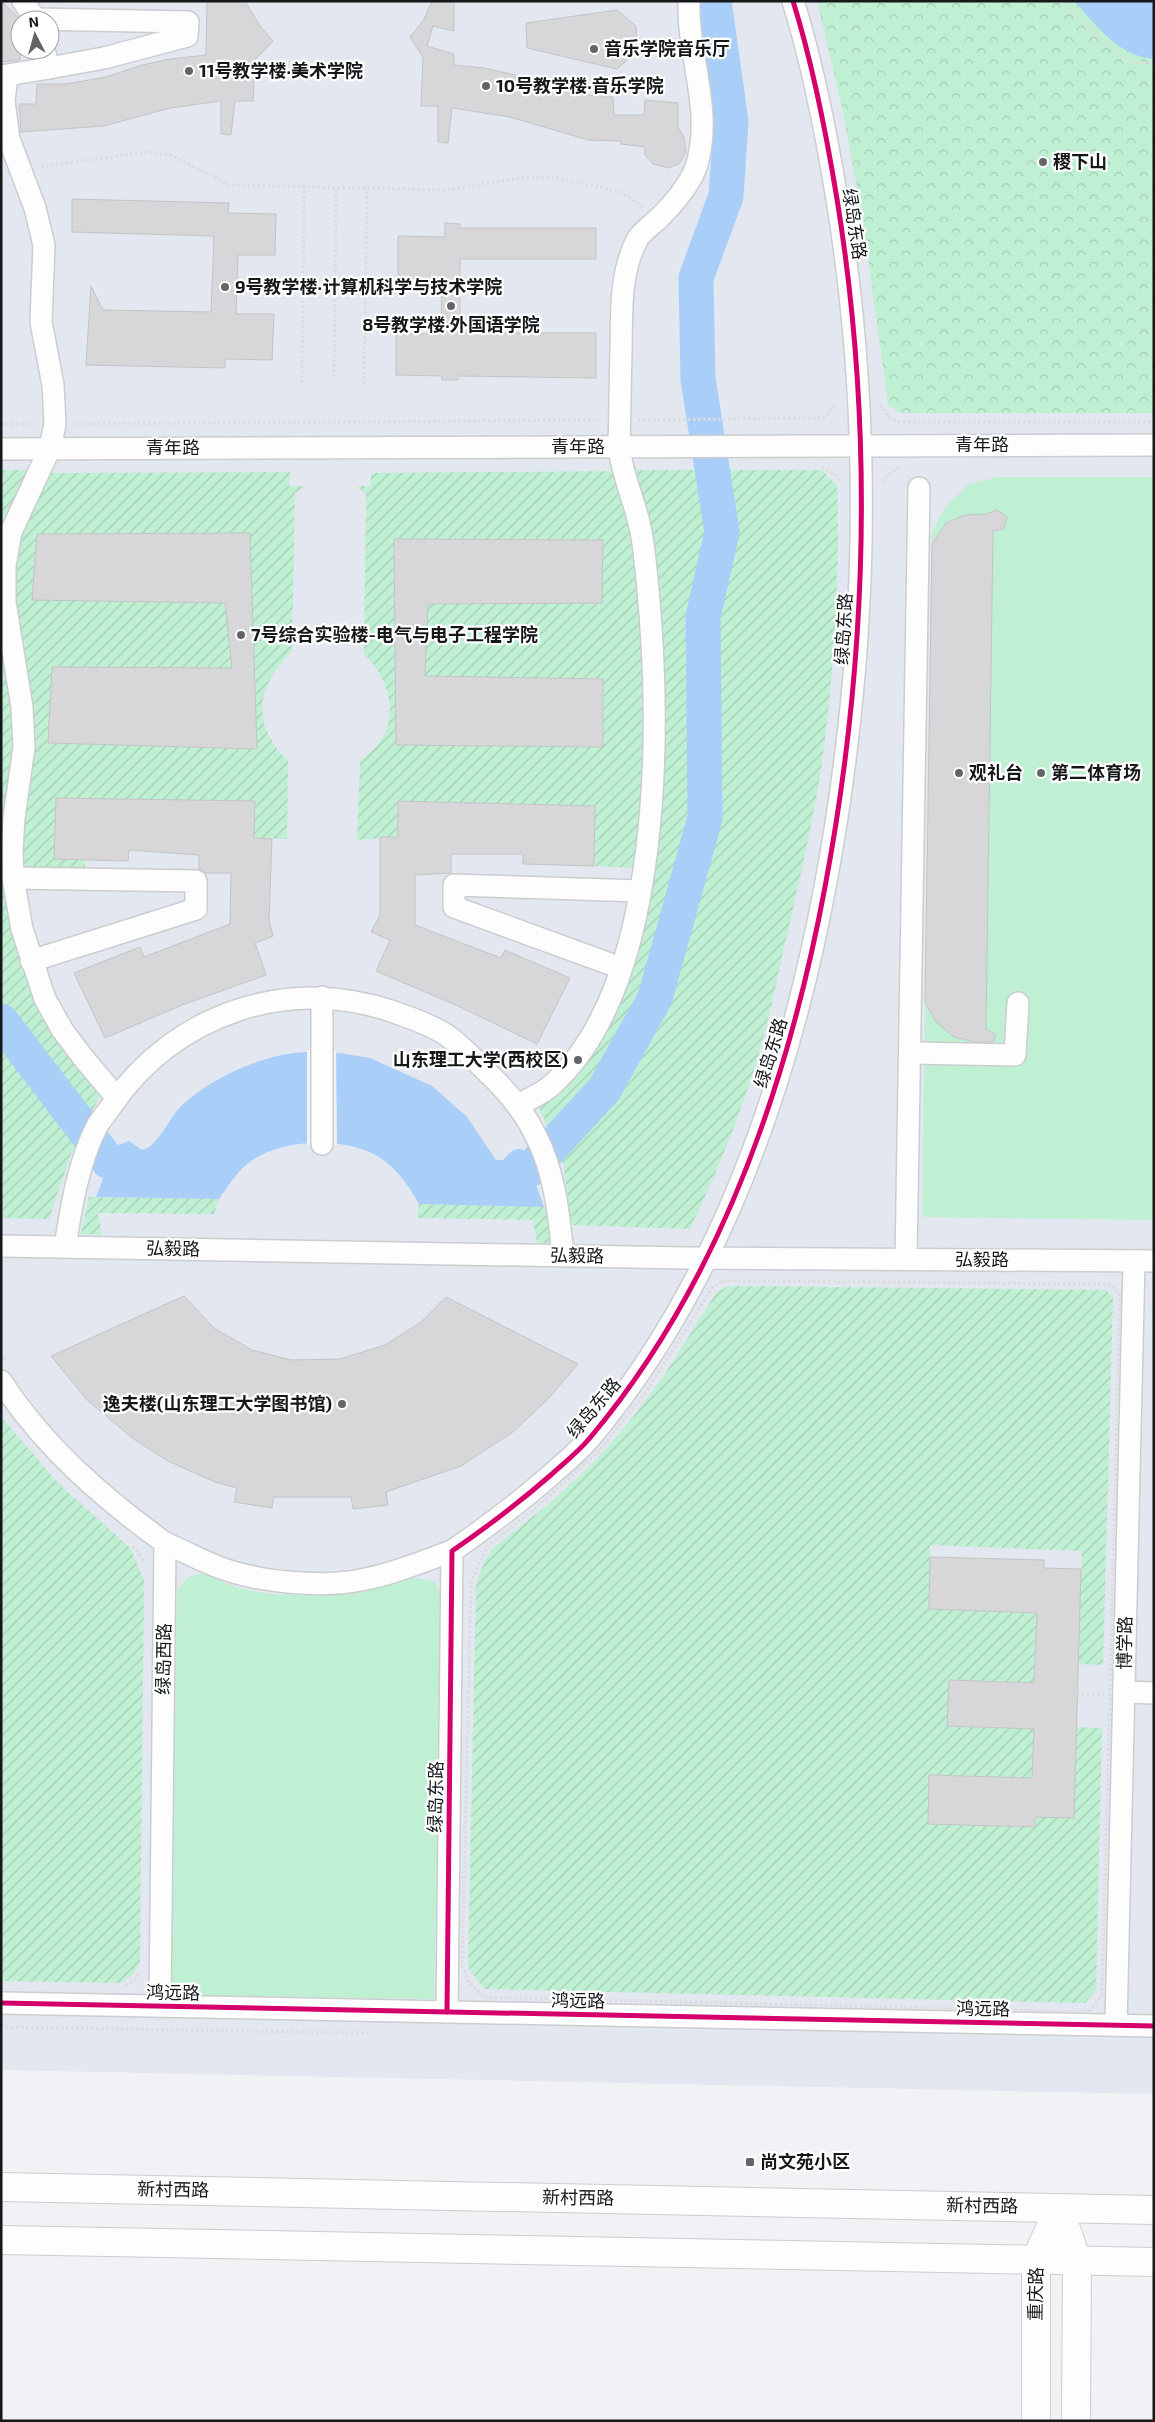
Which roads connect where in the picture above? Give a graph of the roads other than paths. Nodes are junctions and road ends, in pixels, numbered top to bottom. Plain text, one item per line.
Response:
1 (689, 1) edge
2 (793, 1) edge
3 (60, 20) edge
4 (60, 59) edge
5 (44, 60) edge
6 (1154, 445) edge
7 (861, 446) junction
8 (619, 447) junction
9 (50, 448) junction
10 (1, 449) edge
11 (919, 488) dead end
12 (13, 878) junction
13 (640, 891) junction
14 (31, 961) junction
15 (621, 968) junction
16 (322, 997) junction
17 (1018, 1003) dead end
18 (910, 1053) junction
19 (117, 1098) junction
20 (518, 1105) junction
21 (322, 1144) dead end
22 (1, 1246) edge
23 (65, 1247) junction
24 (563, 1256) junction
25 (705, 1258) junction
26 (906, 1259) junction
27 (1144, 1261) edge
28 (6, 1374) edge
29 (165, 1543) junction
30 (452, 1551) junction
31 (1154, 1693) edge
32 (1117, 1694) junction
33 (1, 2003) edge
34 (160, 2006) junction
35 (447, 2012) junction
36 (1116, 2025) junction
37 (1154, 2026) edge
38 (1, 2187) edge
39 (1059, 2208) junction
40 (1154, 2210) edge
41 (1, 2240) edge
42 (1036, 2260) junction
43 (1077, 2260) junction
44 (1154, 2262) edge
45 (1036, 2421) edge
46 (1076, 2421) edge

1 - 8 street
2 - 7 street, 绿岛东路
3 - 4 street
5 - 9 street
6 - 7 street, 青年路
7 - 8 street, 青年路
7 - 25 street, 绿岛东路
8 - 9 street, 青年路
8 - 13 street
9 - 10 street, 青年路
9 - 12 street
11 - 18 street
12 - 14 street
12 - 14 street
13 - 15 street
13 - 15 street
14 - 19 street
15 - 20 street
16 - 19 street
16 - 20 street
16 - 21 street
17 - 18 street
18 - 26 street
19 - 23 street
20 - 24 street
22 - 23 street, 弘毅路
23 - 24 street, 弘毅路
24 - 25 street, 弘毅路
25 - 26 street, 弘毅路
25 - 30 street, 绿岛东路
26 - 27 street, 弘毅路
27 - 32 street, 博学路
28 - 29 street
29 - 30 street
29 - 34 street, 绿岛西路
30 - 35 street, 绿岛东路
31 - 32 street
32 - 36 street, 博学路
33 - 34 street, 鸿远路
34 - 35 street, 鸿远路
35 - 36 street, 鸿远路
36 - 37 street, 鸿远路
38 - 39 main road, 新村西路
39 - 40 main road, 新村西路
39 - 42 main road, 重庆路
39 - 43 main road
41 - 42 main road
42 - 43 main road
42 - 45 main road, 重庆路
43 - 44 main road
43 - 46 main road

